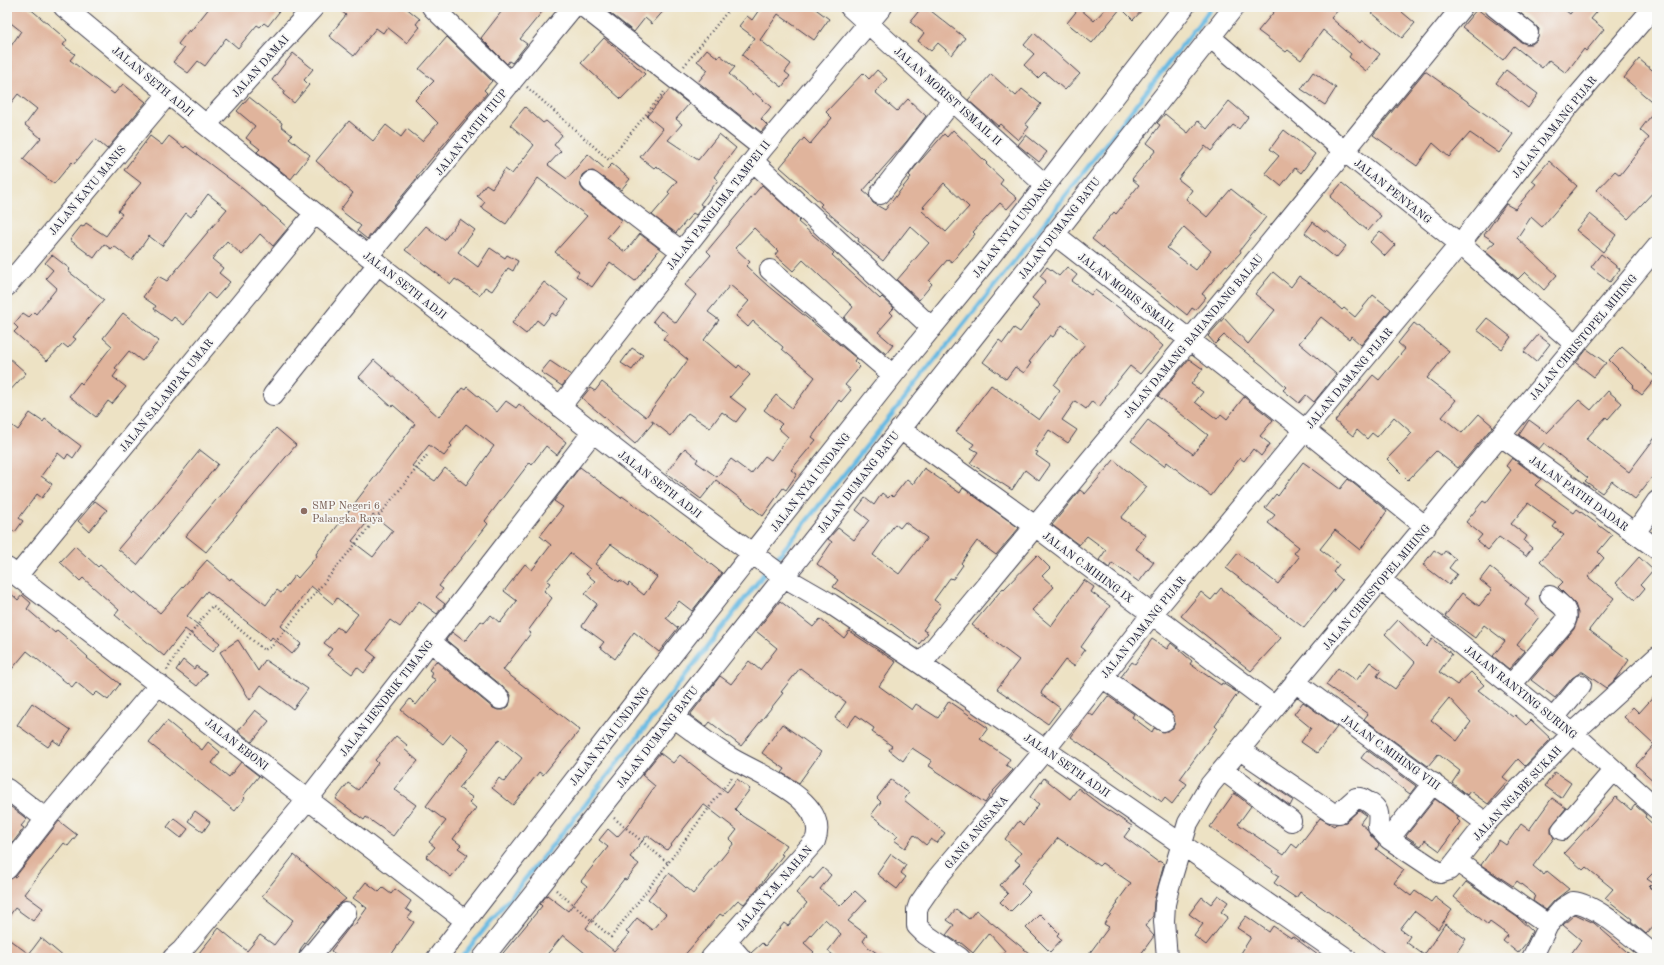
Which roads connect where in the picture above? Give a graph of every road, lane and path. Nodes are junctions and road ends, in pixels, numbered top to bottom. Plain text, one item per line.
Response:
1 (64, 7) edge
2 (314, 7) edge
3 (432, 7) edge
4 (574, 7) edge
5 (584, 7) edge
6 (731, 7) edge
7 (850, 7) edge
8 (882, 7) edge
9 (1184, 7) edge
10 (1234, 7) edge
11 (1462, 7) edge
12 (1495, 7) edge
13 (1650, 12) edge
14 (868, 24) junction
15 (1528, 33) dead end
16 (1210, 37) junction
17 (676, 78) junction
18 (513, 80) junction
19 (168, 94) junction
20 (953, 100) junction
21 (206, 125) junction
22 (1344, 151) junction
23 (758, 155) junction
24 (591, 182) dead end
25 (1045, 185) junction
26 (880, 194) dead end
27 (315, 214) junction
28 (1054, 234) junction
29 (1460, 244) junction
30 (1657, 247) edge
31 (681, 251) junction
32 (373, 260) junction
33 (770, 270) dead end
34 (7, 286) edge
35 (932, 328) junction
36 (1189, 341) junction
37 (1576, 345) junction
38 (893, 375) junction
39 (273, 395) dead end
40 (560, 407) junction
41 (900, 429) junction
42 (1305, 430) junction
43 (593, 432) junction
44 (1501, 436) junction
45 (428, 454) dead end
46 (1657, 501) edge
47 (1035, 526) junction
48 (1426, 527) junction
49 (1635, 533) junction
50 (1657, 549) edge
51 (755, 556) junction
52 (12, 572) edge
53 (781, 574) junction
54 (1381, 580) junction
55 (1550, 596) dead end
56 (1152, 614) junction
57 (430, 641) junction
58 (1657, 657) edge
59 (921, 664) junction
60 (1102, 677) junction
61 (1295, 682) junction
62 (159, 684) junction
63 (1511, 685) junction
64 (1581, 685) dead end
65 (500, 699) dead end
66 (1275, 707) junction
67 (673, 717) junction
68 (1553, 719) junction
69 (1164, 720) dead end
70 (1574, 733) junction
71 (1045, 750) junction
72 (1240, 750) junction
73 (742, 764) junction
74 (1223, 770) junction
75 (1614, 770) junction
76 (1433, 783) junction
77 (7, 789) edge
78 (308, 799) junction
79 (601, 807) junction
80 (1657, 810) edge
81 (46, 819) junction
82 (1292, 821) dead end
83 (1486, 823) junction
84 (1562, 830) dead end
85 (1389, 839) junction
86 (1181, 843) junction
87 (1456, 861) junction
88 (668, 862) junction
89 (7, 869) edge
90 (544, 881) junction
91 (346, 913) dead end
92 (466, 920) junction
93 (1548, 926) junction
94 (727, 942) junction
95 (182, 955) edge
96 (1657, 957) edge
97 (309, 958) edge
98 (437, 958) edge
99 (483, 958) edge
100 (711, 958) edge
101 (741, 958) edge
102 (960, 958) edge
103 (1167, 958) edge
104 (1346, 958) edge
105 (1532, 958) edge

1 - 19 street, JALAN SETH ADJI
2 - 21 street, JALAN DAMAI
3 - 18 street
4 - 18 street, JALAN PATIH TIUP
5 - 17 street
6 - 17 path
7 - 14 street, JALAN MORIST ISMAIL II
8 - 14 street, JALAN PANGLIMA TAMPEI II
9 - 25 street, JALAN NYAI UNDANG
10 - 16 street, JALAN DUMANG BATU
11 - 22 street, JALAN DAMANG BAHANDANG BALAU
12 - 15 street
13 - 29 street, JALAN DAMANG PIJAR
14 - 20 street, JALAN MORIST ISMAIL II
14 - 23 street, JALAN PANGLIMA TAMPEI II
16 - 22 street, JALAN PENYANG
16 - 28 street, JALAN DUMANG BATU
17 - 18 path
17 - 23 street
18 - 32 street, JALAN PATIH TIUP
19 - 21 street, JALAN SETH ADJI
19 - 34 street, JALAN KAYU MANIS
20 - 25 street, JALAN MORIST ISMAIL II
20 - 26 street
21 - 27 street, JALAN SETH ADJI
22 - 29 street, JALAN PENYANG
22 - 36 street, JALAN DAMANG BAHANDANG BALAU
23 - 31 street, JALAN PANGLIMA TAMPEI II
23 - 35 street
24 - 31 street
25 - 35 street, JALAN NYAI UNDANG
27 - 32 street, JALAN SETH ADJI
27 - 52 street, JALAN SALAMPAK UMAR
28 - 36 street, JALAN MORIS ISMAIL
28 - 41 street, JALAN DUMANG BATU
29 - 37 street, JALAN PENYANG
29 - 42 street, JALAN DAMANG PIJAR
30 - 37 street, JALAN CHRISTOPEL MIHING
31 - 40 street, JALAN PANGLIMA TAMPEI II
32 - 39 street, JALAN PATIH TIUP
32 - 40 street, JALAN SETH ADJI
33 - 38 street
35 - 38 street, JALAN NYAI UNDANG
36 - 42 street, JALAN MORIS ISMAIL
36 - 47 street, JALAN DAMANG BAHANDANG BALAU
37 - 44 street, JALAN CHRISTOPEL MIHING
38 - 51 street, JALAN NYAI UNDANG
40 - 43 street, JALAN SETH ADJI
41 - 47 street, JALAN C.MIHING IX
41 - 53 street, JALAN DUMANG BATU
42 - 48 street, JALAN MORIS ISMAIL
42 - 56 street, JALAN DAMANG PIJAR
43 - 51 street, JALAN SETH ADJI
43 - 57 street, JALAN HENDRIK TIMANG
44 - 48 street, JALAN CHRISTOPEL MIHING
44 - 49 street, JALAN PATIH DADAR
45 - 62 path
46 - 49 street
47 - 56 street, JALAN C.MIHING IX
47 - 59 street, JALAN DAMANG BAHANDANG BALAU
48 - 54 street, JALAN CHRISTOPEL MIHING
49 - 50 street, JALAN PATIH DADAR
51 - 53 street, JALAN SETH ADJI
51 - 92 street, JALAN NYAI UNDANG
52 - 62 street, JALAN EBONI
53 - 59 street, JALAN SETH ADJI
53 - 67 street, JALAN DUMANG BATU
54 - 61 street, JALAN CHRISTOPEL MIHING
54 - 63 street, JALAN RANYING SURING
55 - 63 street
56 - 60 street, JALAN DAMANG PIJAR
56 - 66 street, JALAN C.MIHING IX
57 - 65 street
57 - 78 street, JALAN HENDRIK TIMANG
58 - 70 street, JALAN NGABE SUKAH
59 - 71 street, JALAN SETH ADJI
60 - 69 street
60 - 71 street, JALAN DAMANG PIJAR
61 - 66 street, JALAN CHRISTOPEL MIHING
61 - 76 street, JALAN C.MIHING VIII
62 - 78 street, JALAN EBONI
62 - 81 street
63 - 68 street, JALAN RANYING SURING
64 - 68 street
66 - 72 street, JALAN CHRISTOPEL MIHING
67 - 73 street, JALAN Y.M. NAHAN
67 - 79 street, JALAN DUMANG BATU
68 - 70 street, JALAN RANYING SURING
70 - 75 street, JALAN RANYING SURING
70 - 83 street, JALAN NGABE SUKAH
71 - 86 street, JALAN SETH ADJI
71 - 102 street, GANG ANGSANA
72 - 74 street, JALAN CHRISTOPEL MIHING
72 - 85 street
73 - 88 path
73 - 94 street, JALAN Y.M. NAHAN
74 - 82 street
74 - 86 street, JALAN CHRISTOPEL MIHING
75 - 80 street, JALAN RANYING SURING
75 - 84 street
76 - 83 street, JALAN C.MIHING VIII
76 - 85 street
77 - 81 street
78 - 92 street, JALAN EBONI
78 - 95 street, JALAN HENDRIK TIMANG
79 - 88 path
79 - 90 street, JALAN DUMANG BATU
81 - 89 street
83 - 87 street, JALAN NGABE SUKAH
85 - 87 street, JALAN NGABE SUKAH
86 - 103 street, JALAN CHRISTOPEL MIHING
86 - 104 street, JALAN SETH ADJI
87 - 93 street
88 - 90 path
90 - 99 street, JALAN DUMANG BATU
91 - 97 street
92 - 98 street, JALAN NYAI UNDANG
93 - 96 street
93 - 105 street
94 - 100 street, JALAN Y.M. NAHAN
94 - 101 street

